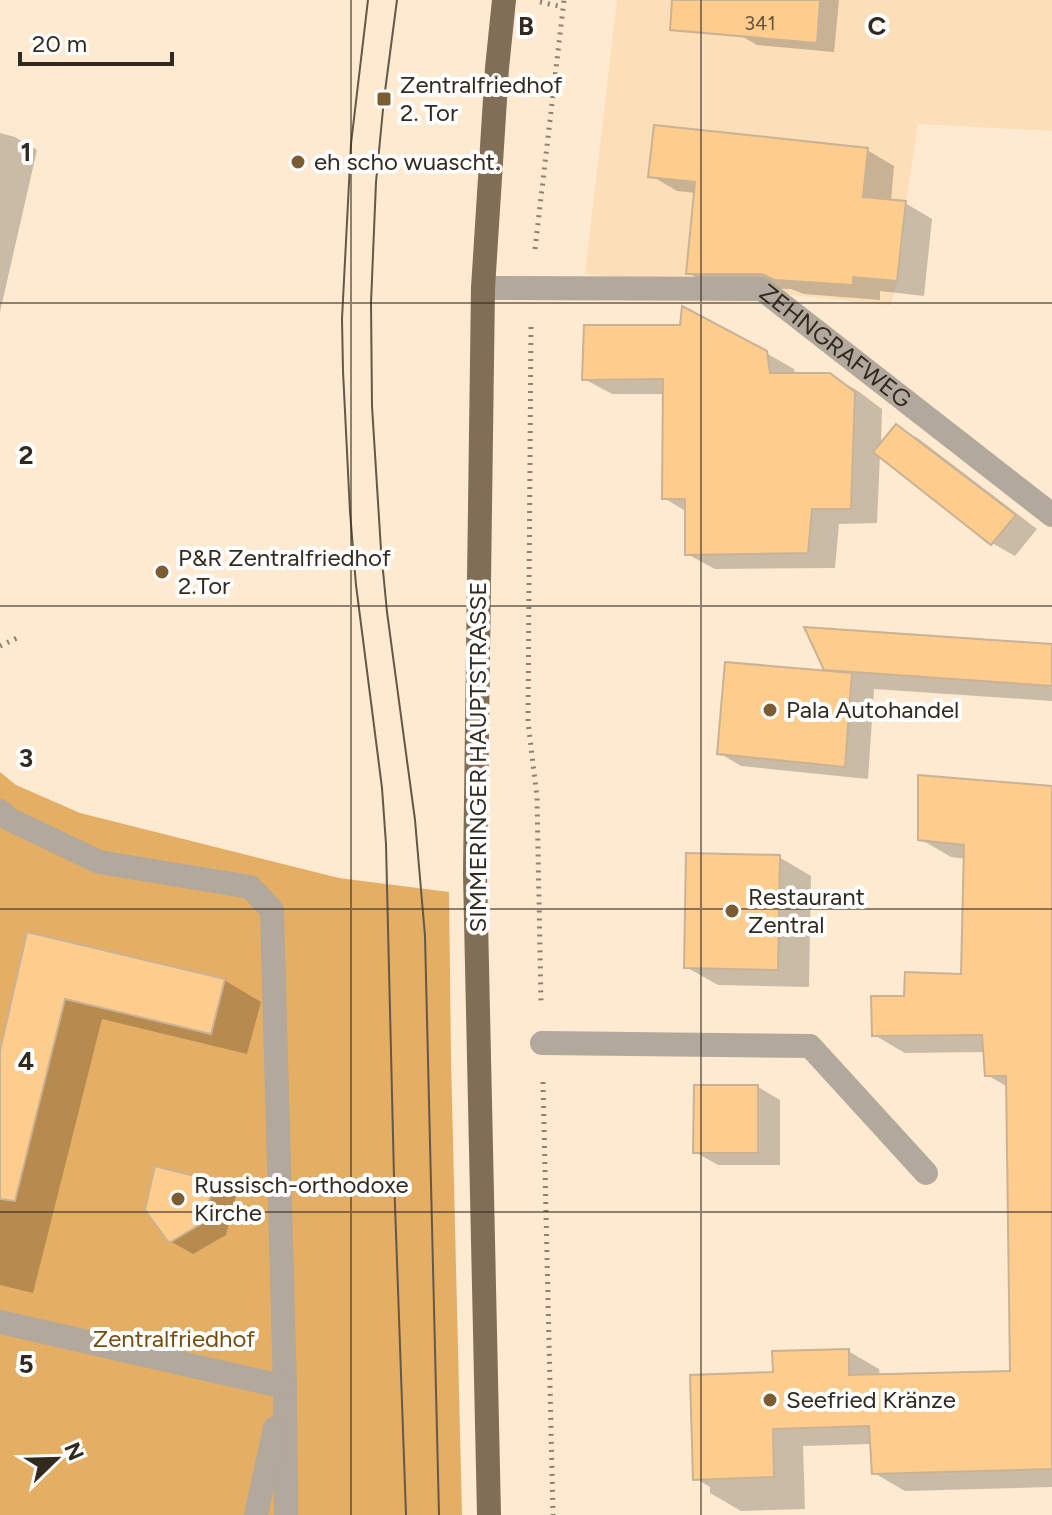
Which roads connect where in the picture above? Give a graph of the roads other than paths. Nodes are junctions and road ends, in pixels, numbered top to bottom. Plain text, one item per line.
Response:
1 (504, 0) edge
2 (483, 288) junction
3 (1052, 515) edge
4 (0, 811) edge
5 (542, 1043) road end
6 (926, 1173) dead end
7 (0, 1322) edge
8 (285, 1387) junction
9 (256, 1515) edge
10 (286, 1515) edge
11 (489, 1515) edge

1 - 2 main road, SIMMERINGER HAUPTSTRASSE
2 - 3 street, ZEHNGRAFWEG
2 - 11 main road, SIMMERINGER HAUPTSTRASSE
4 - 8 street
5 - 6 street
7 - 8 street
8 - 9 street
8 - 10 street

